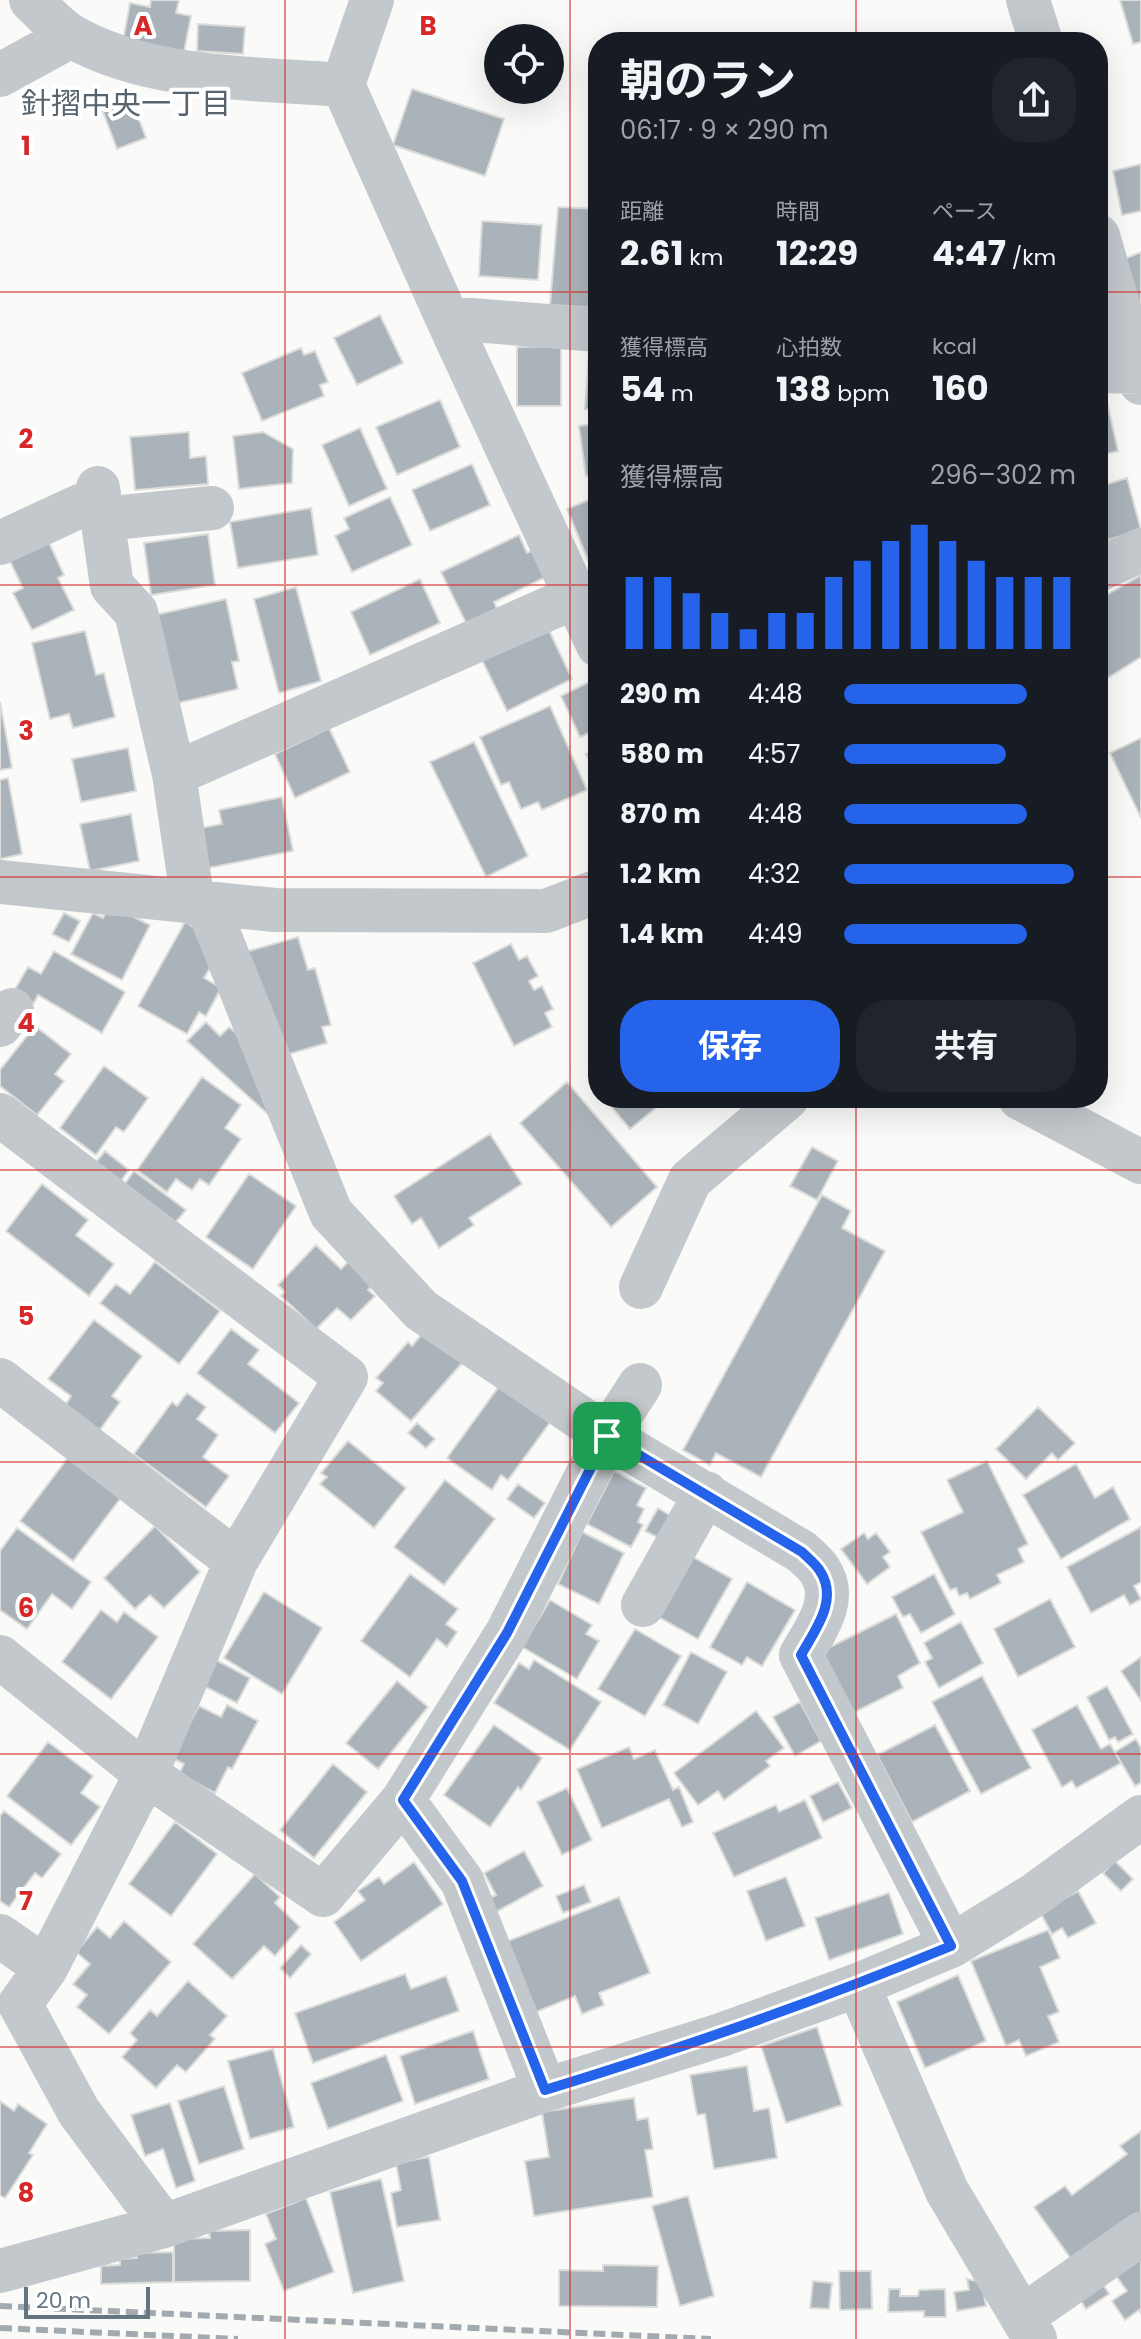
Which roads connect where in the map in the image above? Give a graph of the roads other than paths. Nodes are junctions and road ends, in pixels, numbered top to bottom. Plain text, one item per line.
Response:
1 (31, 0) edge
2 (372, 0) edge
3 (1028, 0) edge
4 (1038, 32) edge
5 (71, 36) junction
6 (0, 75) edge
7 (343, 85) junction
8 (1108, 279) edge
9 (447, 318) junction
10 (588, 329) edge
11 (1130, 375) edge
12 (100, 504) junction
13 (212, 508) dead end
14 (0, 543) edge
15 (1141, 550) edge
16 (1108, 565) edge
17 (575, 597) junction
18 (588, 624) edge
19 (174, 774) junction
20 (0, 882) edge
21 (588, 895) edge
22 (200, 904) junction
23 (775, 1108) edge
24 (1039, 1108) edge
25 (0, 1115) edge
26 (1141, 1162) edge
27 (641, 1287) dead end
28 (0, 1380) edge
29 (640, 1385) dead end
30 (607, 1436) junction
31 (706, 1493) junction
32 (236, 1561) junction
33 (643, 1605) dead end
34 (0, 1657) edge
35 (146, 1774) junction
36 (403, 1800) junction
37 (1141, 1817) edge
38 (0, 1936) edge
39 (951, 1946) junction
40 (46, 1968) junction
41 (858, 1985) junction
42 (10, 2022) edge
43 (545, 2090) junction
44 (164, 2226) junction
45 (1141, 2234) edge
46 (0, 2271) edge
47 (1028, 2328) edge

1 - 5 street
2 - 7 street
3 - 4 street
5 - 6 street
5 - 7 street
7 - 9 street
8 - 11 street
9 - 10 street
9 - 17 street
12 - 13 street
12 - 14 street
12 - 19 street
15 - 16 street
17 - 18 street
17 - 19 street
19 - 22 street
20 - 22 street
21 - 22 street
22 - 30 street
23 - 27 street
24 - 26 street
25 - 32 street
28 - 32 street
29 - 30 street
30 - 31 street
30 - 36 street
31 - 33 street
31 - 39 street
32 - 35 street
34 - 35 street
35 - 36 street
35 - 40 street
36 - 43 street
37 - 39 street
38 - 40 street
39 - 41 street
40 - 42 street
41 - 43 street
41 - 47 street
42 - 44 street
43 - 44 street
44 - 46 street
45 - 47 street

